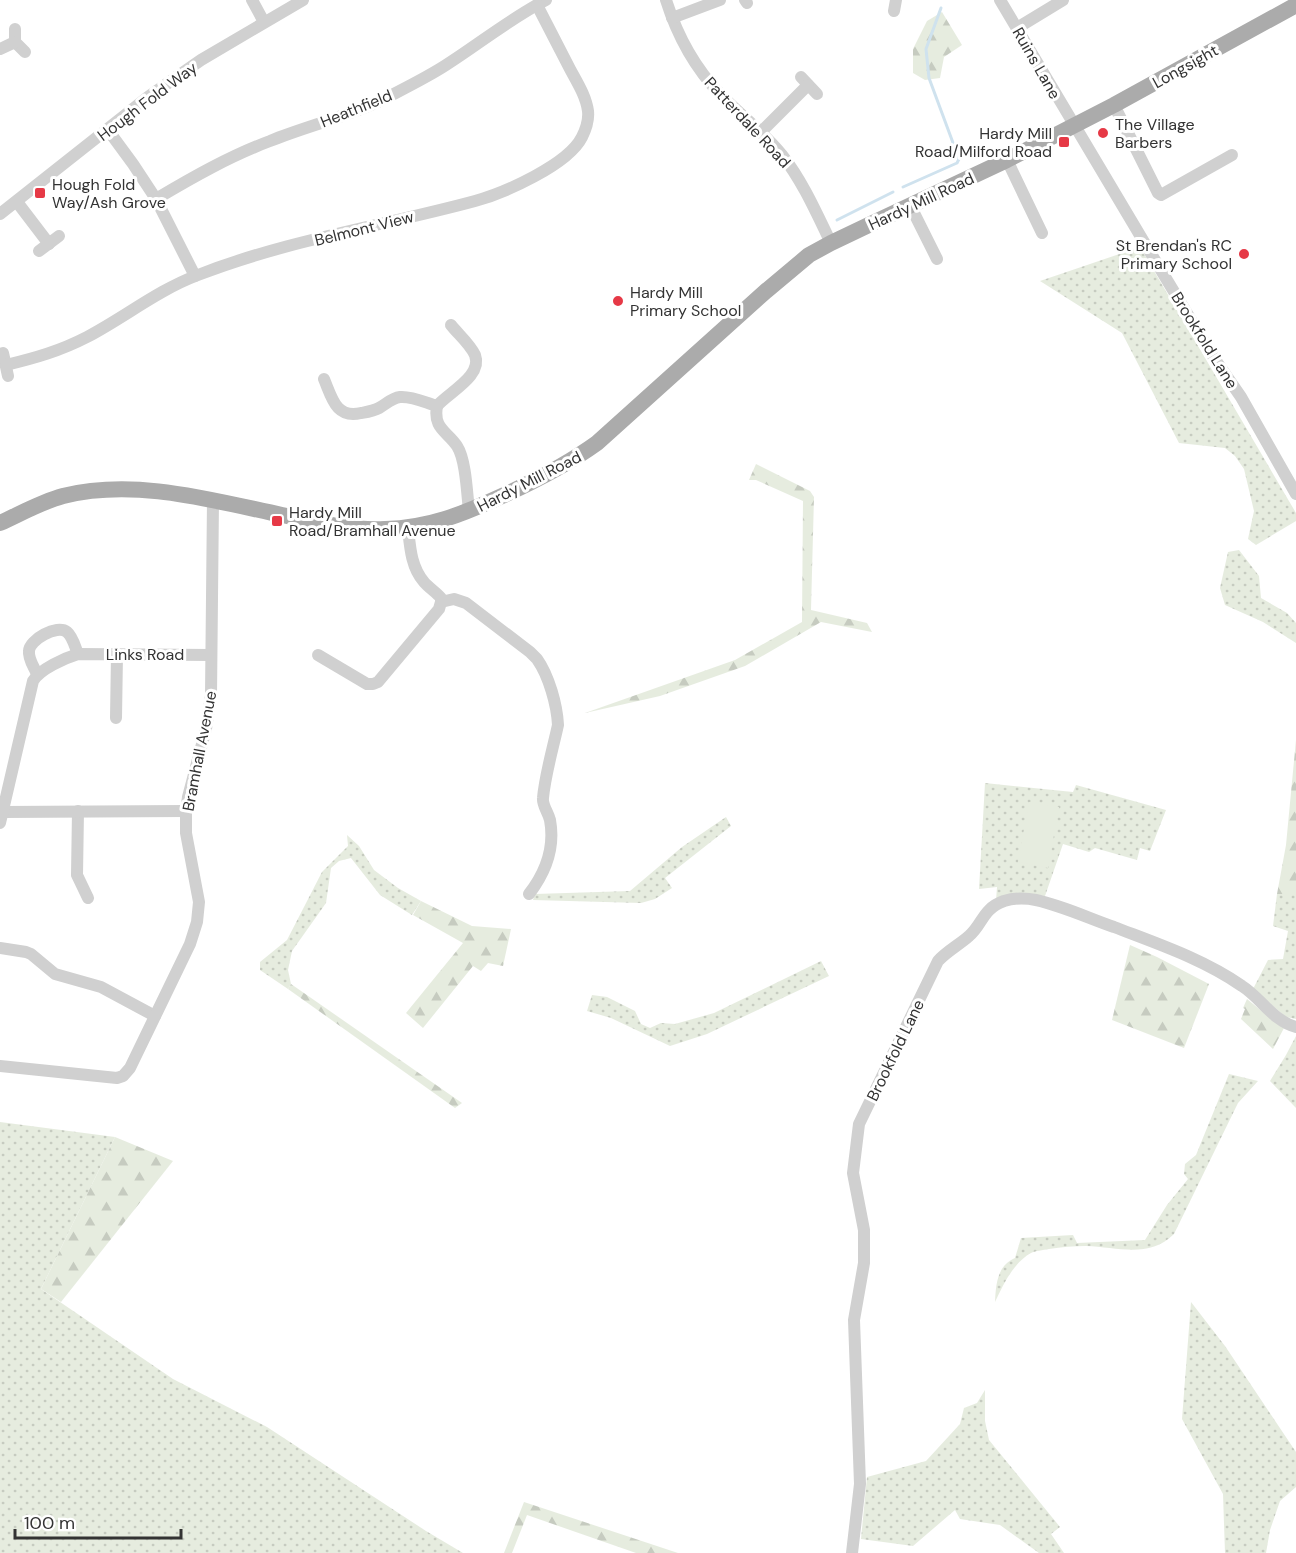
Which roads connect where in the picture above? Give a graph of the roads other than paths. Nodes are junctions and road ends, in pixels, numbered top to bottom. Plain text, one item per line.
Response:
1 (252, 0) edge
2 (303, 0) edge
3 (666, 0) edge
4 (720, 0) edge
5 (1000, 0) edge
6 (1063, 0) edge
7 (541, 2) edge
8 (1296, 5) edge
9 (672, 18) junction
10 (264, 22) junction
11 (1017, 28) junction
12 (15, 29) dead end
13 (15, 42) junction
14 (0, 49) edge
15 (26, 52) dead end
16 (809, 85) dead end
17 (1114, 105) junction
18 (1074, 126) junction
19 (108, 130) junction
20 (761, 132) junction
21 (1232, 155) dead end
22 (1007, 160) junction
23 (156, 199) junction
24 (17, 202) junction
25 (910, 205) junction
26 (0, 214) edge
27 (1042, 233) dead end
28 (831, 243) junction
29 (49, 244) dead end
30 (937, 259) dead end
31 (195, 276) junction
32 (451, 325) dead end
33 (6, 365) dead end
34 (324, 379) dead end
35 (437, 406) junction
36 (1296, 494) edge
37 (213, 500) junction
38 (469, 511) junction
39 (0, 523) edge
40 (408, 528) junction
41 (441, 602) junction
42 (78, 654) junction
43 (117, 654) junction
44 (212, 655) junction
45 (318, 655) dead end
46 (37, 674) junction
47 (114, 715) dead end
48 (186, 811) junction
49 (78, 812) junction
50 (1, 818) edge
51 (530, 894) dead end
52 (101, 903) dead end
53 (0, 948) edge
54 (155, 1016) junction
55 (1296, 1027) edge
56 (0, 1066) edge
57 (852, 1553) edge

1 - 10 street
2 - 10 street, Hough Fold Way
3 - 9 street, Patterdale Road
4 - 9 street
5 - 11 street, Ruins Lane
6 - 11 street
7 - 23 street, Heathfield
7 - 31 street, Belmont View
8 - 17 main road, Longsight
9 - 20 street, Patterdale Road
10 - 19 street, Hough Fold Way
11 - 18 street, Ruins Lane
12 - 13 street
13 - 14 street
13 - 15 street
16 - 20 street
17 - 18 main road, Longsight
17 - 21 street
18 - 22 main road, Hardy Mill Road
18 - 36 street, Brookfold Lane
19 - 23 street
19 - 24 street, Hough Fold Way
20 - 28 street, Patterdale Road
22 - 25 main road, Hardy Mill Road
22 - 27 street
23 - 31 street
24 - 26 street, Hough Fold Way
24 - 29 street
25 - 28 main road, Hardy Mill Road
25 - 30 street
28 - 38 main road, Hardy Mill Road
31 - 33 street, Belmont View
32 - 35 street
34 - 35 street
35 - 38 street
37 - 39 main road, Hardy Mill Road
37 - 40 main road, Hardy Mill Road
37 - 44 street, Bramhall Avenue
38 - 40 main road, Hardy Mill Road
40 - 41 street
41 - 45 street
41 - 51 street
42 - 43 street, Links Road
42 - 46 street, Links Road
42 - 46 street
43 - 44 street, Links Road
43 - 47 street
44 - 48 street, Bramhall Avenue
46 - 50 street
48 - 49 street
48 - 54 street, Bramhall Avenue
49 - 50 street
49 - 52 street
53 - 54 street
54 - 56 street, Bramhall Avenue
55 - 57 street, Brookfold Lane

